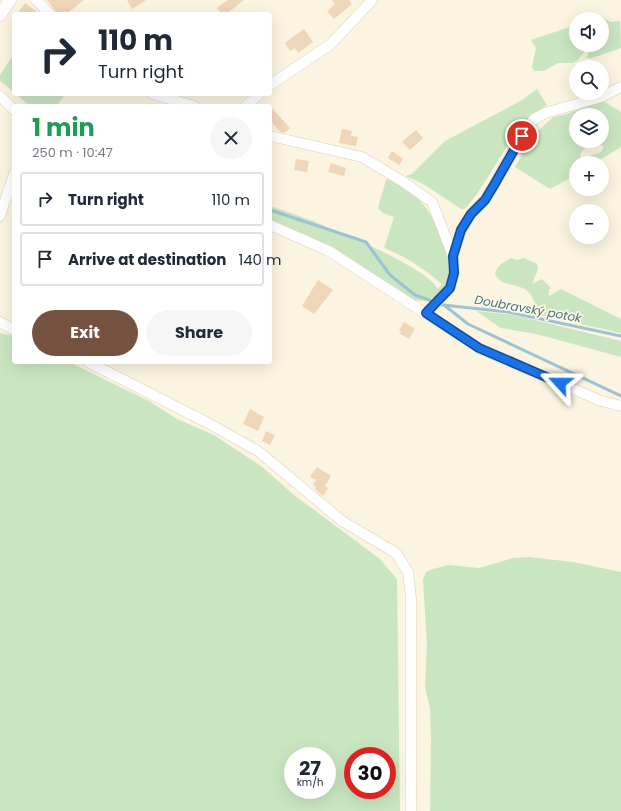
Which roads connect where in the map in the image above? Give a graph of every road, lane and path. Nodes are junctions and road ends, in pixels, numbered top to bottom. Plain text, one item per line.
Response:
1 (10, 0) edge
2 (36, 0) edge
3 (372, 0) edge
4 (48, 12) edge
5 (0, 14) edge
6 (272, 84) edge
7 (621, 87) edge
8 (0, 96) edge
9 (161, 96) edge
10 (257, 96) edge
11 (187, 104) edge
12 (248, 104) edge
13 (12, 108) edge
14 (272, 136) edge
15 (12, 180) edge
16 (0, 216) edge
17 (272, 226) edge
18 (453, 256) junction
19 (426, 313) junction
20 (0, 322) edge
21 (12, 329) edge
22 (92, 364) edge
23 (621, 406) edge
24 (411, 811) edge

1 - 5 street
2 - 4 street
3 - 6 street
7 - 18 street
8 - 13 street
9 - 11 street
10 - 12 street
14 - 18 street
15 - 16 street
17 - 19 street
18 - 19 street
19 - 23 street
20 - 21 street
22 - 24 street

